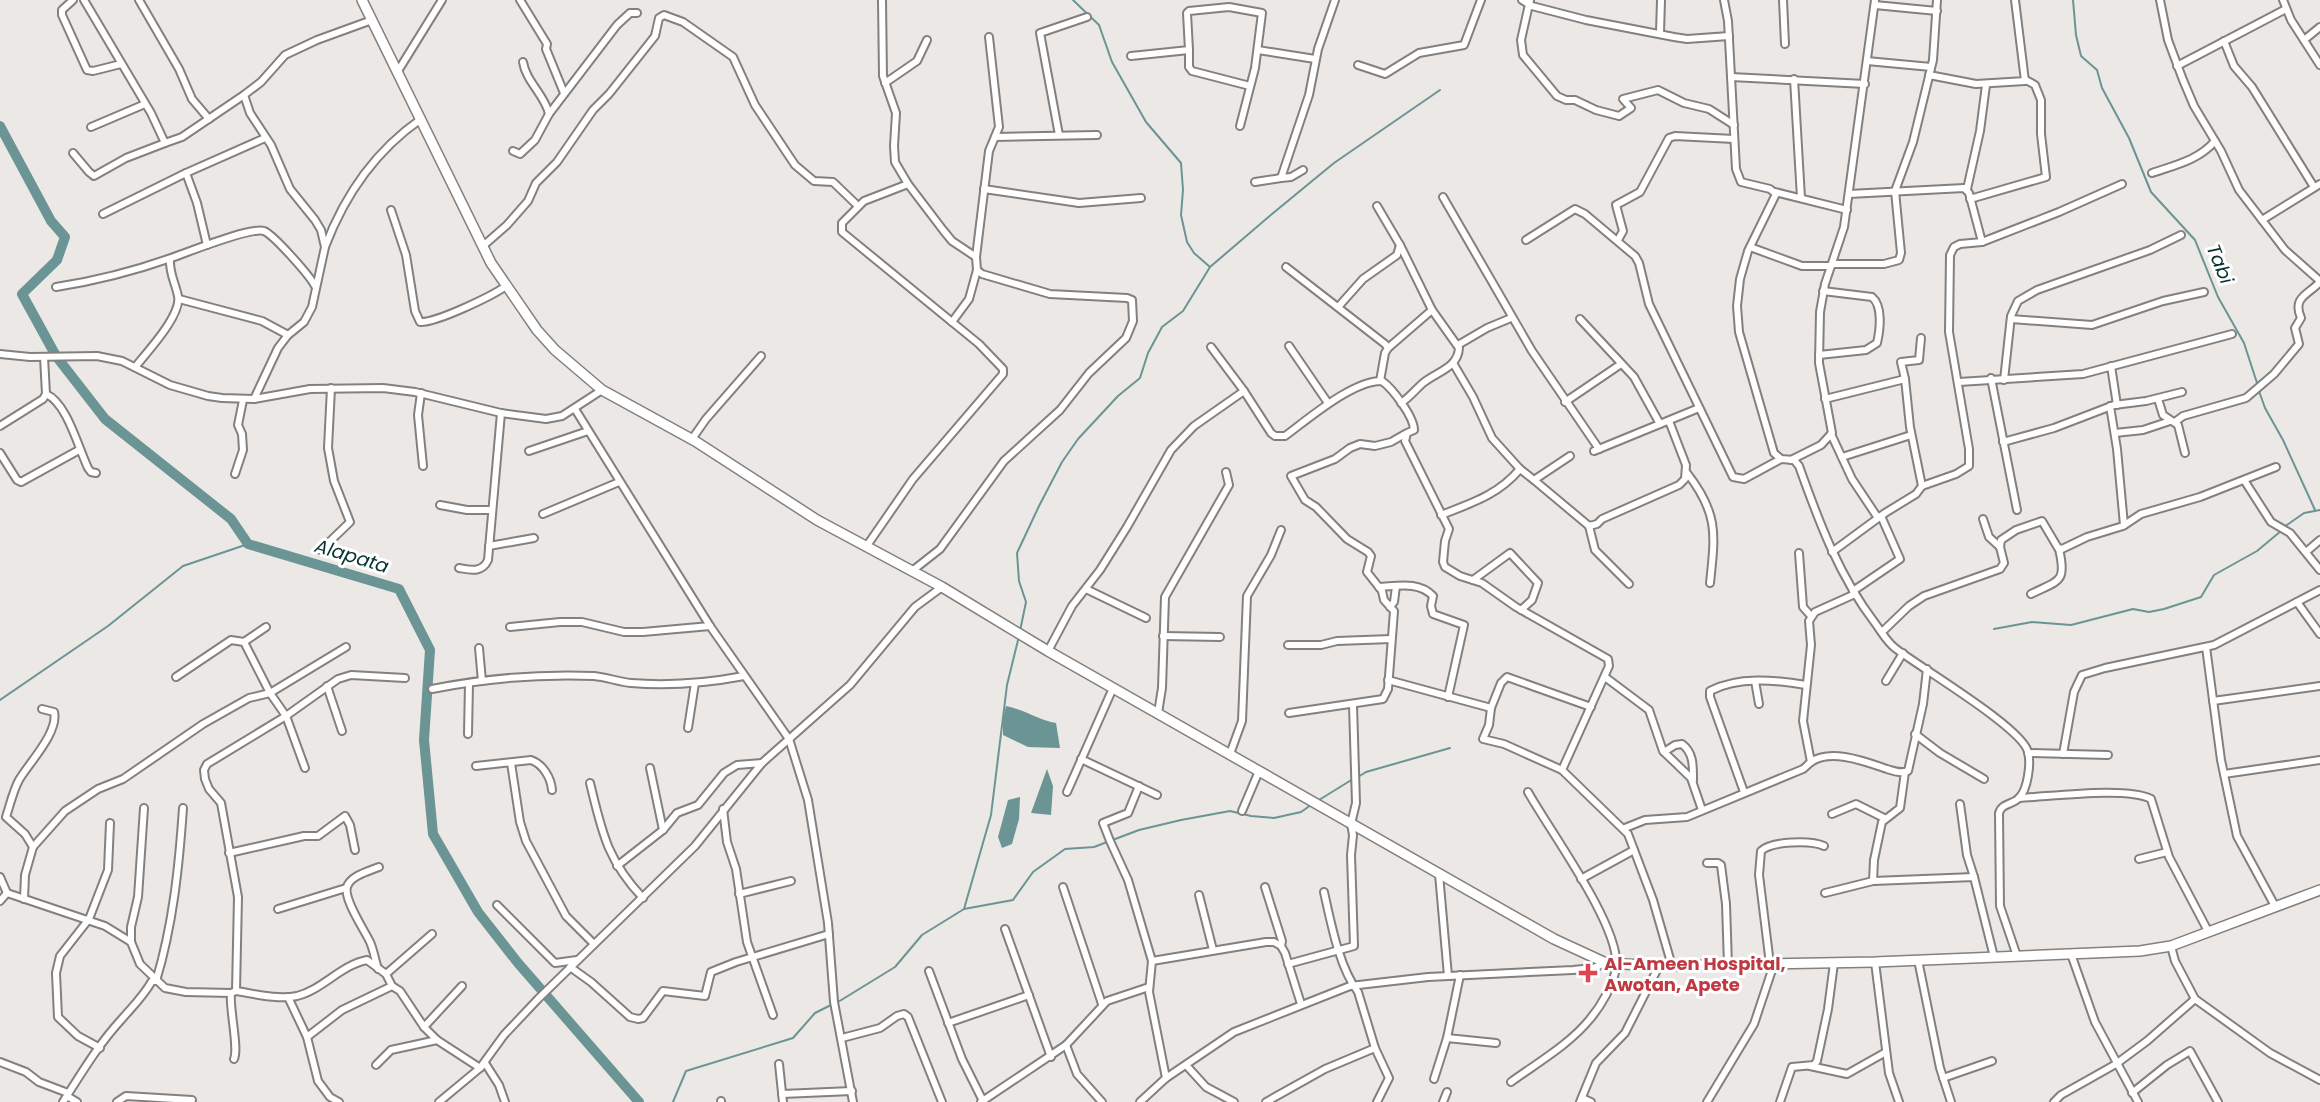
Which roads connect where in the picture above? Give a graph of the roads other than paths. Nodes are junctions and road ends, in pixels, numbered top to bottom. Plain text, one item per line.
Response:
1 (73, 0) edge
2 (84, 0) edge
3 (139, 0) edge
4 (362, 0) edge
5 (442, 0) edge
6 (520, 0) edge
7 (882, 0) edge
8 (1335, 0) edge
9 (1481, 0) edge
10 (1661, 0) edge
11 (1724, 0) edge
12 (1783, 0) edge
13 (1937, 0) edge
14 (2015, 0) edge
15 (2160, 0) edge
16 (1526, 1) edge
17 (1875, 3) edge
18 (2286, 3) edge
19 (1230, 4) edge
20 (1937, 11) junction
21 (637, 13) dead end
22 (1087, 17) dead end
23 (372, 20) junction
24 (2320, 27) edge
25 (1660, 33) junction
26 (1728, 36) junction
27 (989, 37) dead end
28 (927, 40) dead end
29 (2304, 40) junction
30 (2224, 41) junction
31 (1785, 44) dead end
32 (1189, 50) junction
33 (1258, 50) junction
34 (1131, 56) dead end
35 (1315, 59) junction
36 (1867, 61) junction
37 (523, 62) dead end
38 (121, 64) junction
39 (1358, 65) dead end
40 (2177, 65) junction
41 (2320, 65) edge
42 (398, 71) junction
43 (1930, 71) junction
44 (1731, 77) junction
45 (1794, 79) junction
46 (2025, 80) junction
47 (885, 83) junction
48 (1865, 84) junction
49 (1986, 85) junction
50 (1250, 86) junction
51 (564, 93) junction
52 (244, 95) junction
53 (145, 104) junction
54 (549, 114) junction
55 (209, 119) junction
56 (421, 119) junction
57 (1734, 125) junction
58 (1240, 126) dead end
59 (91, 127) dead end
60 (1059, 135) junction
61 (1097, 135) dead end
62 (995, 137) junction
63 (265, 138) junction
64 (1734, 139) junction
65 (2216, 141) junction
66 (164, 143) junction
67 (513, 151) dead end
68 (73, 153) dead end
69 (1303, 170) dead end
70 (186, 173) junction
71 (2152, 173) dead end
72 (1281, 178) junction
73 (1255, 183) dead end
74 (908, 184) junction
75 (2122, 184) dead end
76 (2317, 185) edge
77 (985, 189) junction
78 (1967, 190) junction
79 (1895, 191) junction
80 (1775, 192) junction
81 (1849, 194) junction
82 (1443, 197) dead end
83 (1141, 198) dead end
84 (1801, 198) junction
85 (1970, 199) junction
86 (858, 206) junction
87 (1377, 206) dead end
88 (391, 210) dead end
89 (1847, 210) junction
90 (103, 214) dead end
91 (2262, 220) junction
92 (2181, 235) dead end
93 (1526, 240) dead end
94 (1618, 240) junction
95 (1982, 242) junction
96 (207, 245) junction
97 (1400, 245) junction
98 (483, 246) junction
99 (325, 247) junction
100 (1750, 247) junction
101 (976, 257) junction
102 (170, 259) junction
103 (1832, 265) junction
104 (1286, 267) dead end
105 (977, 270) junction
106 (2320, 281) edge
107 (315, 286) junction
108 (506, 286) junction
109 (56, 287) dead end
110 (1823, 291) junction
111 (2204, 292) dead end
112 (179, 299) junction
113 (1339, 306) junction
114 (1432, 310) junction
115 (1511, 318) junction
116 (1580, 319) dead end
117 (2011, 319) junction
118 (952, 322) junction
119 (2232, 334) dead end
120 (288, 335) junction
121 (1921, 338) dead end
122 (1458, 345) junction
123 (1211, 346) dead end
124 (1289, 346) dead end
125 (1388, 348) junction
126 (0, 354) edge
127 (1819, 355) junction
128 (761, 356) dead end
129 (44, 357) junction
130 (1453, 363) junction
131 (1621, 364) junction
132 (136, 366) junction
133 (2112, 366) junction
134 (1991, 378) junction
135 (1905, 379) junction
136 (2004, 380) junction
137 (1380, 381) junction
138 (1959, 382) junction
139 (331, 387) junction
140 (601, 390) junction
141 (1244, 391) junction
142 (2182, 392) dead end
143 (421, 393) junction
144 (46, 394) junction
145 (2158, 398) junction
146 (254, 399) junction
147 (1825, 399) junction
148 (243, 400) junction
149 (1565, 402) junction
150 (1328, 403) junction
151 (1401, 403) junction
152 (2114, 406) junction
153 (1699, 408) junction
154 (575, 410) junction
155 (501, 413) junction
156 (1669, 421) junction
157 (2173, 421) junction
158 (1660, 424) junction
159 (0, 426) edge
160 (588, 431) junction
161 (1407, 433) junction
162 (2115, 433) junction
163 (1831, 434) junction
164 (1911, 435) junction
165 (692, 439) junction
166 (2003, 442) junction
167 (79, 450) junction
168 (529, 451) dead end
169 (0, 453) edge
170 (2185, 453) dead end
171 (1570, 456) dead end
172 (1842, 457) junction
173 (1781, 459) junction
174 (1791, 460) junction
175 (423, 466) dead end
176 (2276, 467) dead end
177 (1520, 470) junction
178 (1226, 472) dead end
179 (96, 473) dead end
180 (1687, 473) junction
181 (235, 474) dead end
182 (1534, 480) junction
183 (2244, 480) junction
184 (619, 482) junction
185 (1922, 486) junction
186 (440, 505) dead end
187 (491, 509) junction
188 (2017, 510) dead end
189 (542, 514) dead end
190 (1441, 515) junction
191 (1880, 517) junction
192 (1983, 519) dead end
193 (2124, 525) junction
194 (1590, 526) junction
195 (1280, 530) dead end
196 (534, 538) dead end
197 (2320, 540) edge
198 (489, 546) junction
199 (866, 547) junction
200 (2000, 547) junction
201 (2059, 549) junction
202 (321, 550) dead end
203 (1832, 552) junction
204 (2306, 552) junction
205 (1799, 553) dead end
206 (459, 568) dead end
207 (2320, 569) edge
208 (912, 572) junction
209 (1473, 580) junction
210 (1710, 583) dead end
211 (1629, 584) dead end
212 (1396, 586) junction
213 (942, 587) junction
214 (1380, 587) junction
215 (1086, 589) junction
216 (2320, 590) edge
217 (1854, 593) junction
218 (2031, 594) dead end
219 (2297, 602) junction
220 (1390, 607) junction
221 (1521, 610) junction
222 (1811, 616) junction
223 (1146, 618) dead end
224 (710, 626) junction
225 (266, 627) dead end
226 (510, 627) dead end
227 (1882, 632) junction
228 (2320, 634) edge
229 (1163, 636) junction
230 (1220, 637) dead end
231 (1391, 639) junction
232 (244, 642) junction
233 (1289, 645) dead end
234 (2206, 647) junction
235 (346, 648) dead end
236 (479, 648) dead end
237 (1048, 651) junction
238 (1903, 653) junction
239 (1927, 669) junction
240 (744, 676) junction
241 (176, 677) dead end
242 (1605, 677) junction
243 (405, 678) dead end
244 (1388, 680) junction
245 (482, 681) junction
246 (1755, 681) junction
247 (1886, 681) dead end
248 (468, 683) junction
249 (695, 683) junction
250 (1806, 684) junction
251 (327, 686) junction
252 (2320, 686) edge
253 (1113, 688) junction
254 (432, 689) dead end
255 (270, 693) junction
256 (1448, 698) junction
257 (2213, 701) junction
258 (1759, 704) dead end
259 (1353, 705) junction
260 (1591, 707) junction
261 (1491, 708) junction
262 (42, 709) dead end
263 (1158, 713) junction
264 (1289, 713) dead end
265 (286, 716) junction
266 (688, 728) dead end
267 (342, 731) dead end
268 (468, 734) dead end
269 (1915, 734) junction
270 (789, 738) junction
271 (1664, 752) junction
272 (2028, 753) junction
273 (1230, 754) junction
274 (2063, 754) junction
275 (2108, 755) dead end
276 (1081, 759) junction
277 (2320, 760) edge
278 (1811, 762) junction
279 (511, 763) junction
280 (762, 763) junction
281 (476, 766) dead end
282 (305, 768) dead end
283 (650, 768) dead end
284 (1562, 770) junction
285 (1259, 771) junction
286 (1905, 772) junction
287 (2224, 774) junction
288 (1984, 779) dead end
289 (1693, 781) junction
290 (590, 783) dead end
291 (1139, 786) junction
292 (552, 790) dead end
293 (1067, 792) dead end
294 (1528, 792) dead end
295 (1744, 792) junction
296 (1157, 795) dead end
297 (2019, 798) junction
298 (1960, 804) dead end
299 (144, 808) dead end
300 (183, 808) dead end
301 (723, 809) junction
302 (1702, 810) junction
303 (1242, 811) dead end
304 (3, 814) edge
305 (1832, 814) dead end
306 (1884, 818) junction
307 (110, 823) dead end
308 (1351, 824) junction
309 (1625, 828) junction
310 (663, 830) junction
311 (1824, 846) dead end
312 (33, 847) junction
313 (355, 850) dead end
314 (1634, 850) junction
315 (2167, 852) junction
316 (229, 853) junction
317 (2138, 859) dead end
318 (1706, 863) dead end
319 (617, 866) junction
320 (379, 867) dead end
321 (1439, 874) junction
322 (0, 877) edge
323 (1974, 877) junction
324 (1581, 879) junction
325 (791, 881) dead end
326 (1873, 881) junction
327 (1063, 887) dead end
328 (1265, 887) dead end
329 (346, 888) junction
330 (2320, 890) edge
331 (1324, 892) dead end
332 (6, 893) junction
333 (1825, 893) dead end
334 (739, 894) junction
335 (1199, 895) dead end
336 (643, 898) junction
337 (24, 899) junction
338 (0, 901) edge
339 (497, 905) dead end
340 (2275, 906) junction
341 (278, 909) dead end
342 (89, 919) junction
343 (1006, 929) dead end
344 (2208, 931) junction
345 (432, 934) dead end
346 (829, 934) junction
347 (131, 942) junction
348 (594, 944) junction
349 (1281, 946) junction
350 (2171, 946) junction
351 (1213, 950) junction
352 (1339, 951) junction
353 (2071, 954) junction
354 (2017, 956) junction
355 (751, 957) junction
356 (1994, 957) junction
357 (577, 960) junction
358 (1918, 960) junction
359 (1152, 961) junction
360 (1875, 962) junction
361 (1606, 963) junction
362 (1834, 963) junction
363 (1288, 964) junction
364 (1772, 964) junction
365 (1617, 965) junction
366 (1728, 965) junction
367 (1659, 966) junction
368 (1672, 966) junction
369 (570, 967) junction
370 (378, 969) junction
371 (929, 971) dead end
372 (386, 974) junction
373 (1460, 975) junction
374 (1448, 976) junction
375 (156, 981) junction
376 (1352, 985) junction
377 (392, 986) junction
378 (462, 986) dead end
379 (1149, 987) junction
380 (233, 992) junction
381 (1029, 995) junction
382 (288, 997) junction
383 (2195, 999) junction
384 (1102, 1004) junction
385 (1301, 1004) junction
386 (774, 1015) dead end
387 (948, 1023) junction
388 (424, 1027) junction
389 (307, 1037) junction
390 (842, 1038) junction
391 (1447, 1038) junction
392 (437, 1040) junction
393 (1496, 1043) dead end
394 (1066, 1045) junction
395 (100, 1048) junction
396 (1375, 1048) junction
397 (1886, 1052) junction
398 (1051, 1056) junction
399 (234, 1059) dead end
400 (1992, 1061) dead end
401 (0, 1062) edge
402 (779, 1064) dead end
403 (2116, 1064) junction
404 (376, 1065) dead end
405 (1185, 1065) junction
406 (1808, 1066) junction
407 (480, 1068) junction
408 (1167, 1078) junction
409 (1943, 1078) junction
410 (1434, 1079) dead end
411 (2320, 1080) edge
412 (1511, 1083) dead end
413 (852, 1091) junction
414 (1447, 1092) dead end
415 (2132, 1093) junction
416 (994, 1094) junction
417 (66, 1097) edge
418 (783, 1098) edge
419 (192, 1100) dead end
420 (1581, 1100) edge
421 (982, 1101) edge
422 (77, 1102) edge
423 (117, 1102) edge
424 (339, 1102) edge
425 (439, 1102) edge
426 (505, 1102) edge
427 (853, 1102) edge
428 (942, 1102) edge
429 (998, 1102) edge
430 (1102, 1102) edge
431 (1140, 1102) edge
432 (1234, 1102) edge
433 (1266, 1102) edge
434 (1377, 1102) edge
435 (1443, 1102) edge
436 (1591, 1102) edge
437 (1707, 1102) edge
438 (1780, 1102) edge
439 (1899, 1102) edge
440 (1951, 1102) edge
441 (2054, 1102) edge
442 (2138, 1102) edge
443 (2218, 1102) edge

1 - 38 street
2 - 38 street
3 - 55 street
4 - 23 main road
5 - 42 street
6 - 51 street
7 - 47 street
8 - 35 street
9 - 39 street
10 - 25 street
11 - 26 street
12 - 31 street
13 - 20 street
14 - 46 street
15 - 40 street
16 - 25 street
16 - 57 street
17 - 20 street
17 - 36 street
18 - 29 street
18 - 30 street
19 - 32 street
19 - 33 street
20 - 43 street
21 - 51 street
22 - 60 street
23 - 42 main road
23 - 52 street
24 - 29 street
25 - 26 street
26 - 44 street
27 - 62 street
28 - 47 street
29 - 41 street
30 - 40 street
30 - 76 street
32 - 34 street
32 - 50 street
33 - 35 street
33 - 50 street
35 - 72 street
36 - 43 street
36 - 48 street
37 - 54 street
38 - 53 street
40 - 65 street
42 - 56 main road
43 - 49 street
43 - 79 street
44 - 45 street
44 - 57 street
45 - 48 street
45 - 84 street
46 - 49 street
46 - 85 street
47 - 74 street
48 - 81 street
49 - 78 street
50 - 58 street
51 - 54 street
52 - 55 street
52 - 63 street
53 - 59 street
53 - 66 street
54 - 67 street
55 - 66 street
56 - 98 main road
56 - 99 street
57 - 64 street
60 - 61 street
60 - 62 street
62 - 77 street
63 - 70 street
63 - 99 street
64 - 80 street
64 - 94 street
65 - 71 street
65 - 91 street
66 - 68 street
69 - 72 street
70 - 90 street
70 - 96 street
72 - 73 street
74 - 86 street
74 - 101 street
75 - 95 street
76 - 91 street
77 - 83 street
77 - 101 street
78 - 79 street
78 - 85 street
79 - 81 street
79 - 103 street
80 - 84 street
80 - 100 street
81 - 89 street
82 - 115 street
84 - 89 street
85 - 95 street
86 - 98 street
86 - 118 street
87 - 97 street
88 - 108 street
89 - 103 street
91 - 106 street
92 - 117 street
93 - 94 street
94 - 153 street
95 - 138 street
96 - 102 street
96 - 107 street
97 - 113 street
97 - 114 street
98 - 108 main road
99 - 107 street
100 - 103 street
100 - 173 street
101 - 105 street
102 - 109 street
102 - 112 street
103 - 110 street
104 - 113 street
105 - 118 street
105 - 208 street
106 - 157 street
107 - 120 street
108 - 140 main road
110 - 127 street
110 - 127 street
111 - 117 street
112 - 120 street
112 - 132 street
113 - 125 street
114 - 122 street
114 - 125 street
115 - 122 street
115 - 149 street
116 - 131 street
117 - 136 street
118 - 199 street
119 - 133 street
120 - 146 street
121 - 135 street
122 - 130 street
123 - 141 street
124 - 150 street
125 - 137 street
126 - 129 street
127 - 147 street
128 - 165 street
129 - 132 street
129 - 144 street
130 - 151 street
130 - 177 street
131 - 149 street
131 - 158 street
132 - 148 street
133 - 136 street
133 - 152 street
134 - 136 street
134 - 138 street
134 - 166 street
135 - 147 street
135 - 164 street
137 - 150 street
137 - 151 street
138 - 185 street
139 - 143 street
139 - 146 street
139 - 202 street
140 - 154 street
140 - 165 main road
141 - 150 street
141 - 215 street
142 - 145 street
143 - 155 street
143 - 175 street
144 - 159 street
144 - 167 street
145 - 152 street
145 - 157 street
146 - 148 street
147 - 163 street
148 - 181 street
149 - 158 street
151 - 161 street
152 - 162 street
152 - 166 street
153 - 156 street
153 - 173 street
154 - 155 street
154 - 160 street
155 - 187 street
156 - 158 street
156 - 180 street
157 - 162 street
157 - 170 street
160 - 168 street
160 - 184 street
161 - 190 street
161 - 214 street
162 - 193 street
163 - 172 street
163 - 174 street
164 - 172 street
164 - 185 street
165 - 199 main road
166 - 188 street
167 - 169 street
167 - 179 street
171 - 182 street
172 - 191 street
173 - 174 street
174 - 203 street
176 - 183 street
177 - 182 street
177 - 190 street
178 - 229 street
180 - 194 street
180 - 210 street
182 - 194 street
183 - 193 street
183 - 204 street
184 - 189 street
184 - 224 street
185 - 191 street
186 - 187 street
187 - 198 street
190 - 209 street
191 - 203 street
191 - 217 street
192 - 200 street
193 - 201 street
194 - 211 street
195 - 273 street
196 - 198 street
197 - 204 street
198 - 206 street
199 - 208 main road
200 - 201 street
200 - 227 street
201 - 218 street
203 - 217 street
204 - 207 street
205 - 222 street
208 - 213 main road
209 - 221 street
209 - 221 street
212 - 214 street
212 - 220 street
212 - 256 street
213 - 237 main road
213 - 270 street
214 - 220 street
215 - 223 street
215 - 237 street
216 - 219 street
217 - 222 street
217 - 227 street
219 - 228 street
219 - 234 street
220 - 231 street
221 - 242 street
222 - 250 street
224 - 226 street
224 - 240 street
225 - 232 street
227 - 238 street
229 - 230 street
229 - 263 street
231 - 233 street
231 - 244 street
232 - 241 street
232 - 255 street
234 - 257 street
234 - 274 street
235 - 255 street
236 - 245 street
237 - 253 main road
238 - 239 street
238 - 247 street
239 - 269 street
239 - 272 street
240 - 249 street
240 - 270 street
242 - 260 street
242 - 271 street
243 - 251 street
244 - 256 street
244 - 259 street
245 - 248 street
245 - 249 street
246 - 250 street
246 - 258 street
246 - 295 street
248 - 254 street
248 - 268 street
249 - 266 street
250 - 278 street
251 - 265 street
251 - 267 street
252 - 257 street
253 - 263 main road
253 - 276 street
255 - 265 street
255 - 312 street
256 - 261 street
257 - 287 street
259 - 264 street
259 - 308 street
260 - 261 street
260 - 284 street
261 - 284 street
262 - 304 street
263 - 273 main road
265 - 282 street
265 - 316 street
269 - 286 street
269 - 288 street
270 - 280 street
270 - 346 street
271 - 289 street
271 - 289 street
272 - 274 street
272 - 297 street
273 - 285 main road
274 - 275 street
276 - 291 street
276 - 293 street
277 - 287 street
278 - 286 street
278 - 295 street
279 - 281 street
279 - 292 street
279 - 348 street
280 - 301 street
280 - 310 street
283 - 310 street
284 - 309 street
285 - 303 street
285 - 308 main road
286 - 306 street
287 - 340 street
289 - 302 street
290 - 319 street
291 - 296 street
291 - 359 street
294 - 324 street
295 - 302 street
297 - 315 street
297 - 354 street
298 - 323 street
299 - 347 street
300 - 375 street
301 - 334 street
301 - 336 street
302 - 309 street
304 - 312 street
305 - 306 street
306 - 326 street
307 - 342 street
308 - 321 main road
308 - 352 street
309 - 314 street
310 - 319 street
311 - 364 street
312 - 337 street
313 - 316 street
314 - 324 street
314 - 368 street
315 - 317 street
315 - 344 street
316 - 380 street
318 - 366 street
319 - 336 street
320 - 329 street
321 - 361 main road
321 - 374 street
322 - 332 street
323 - 326 street
323 - 356 street
324 - 365 street
325 - 334 street
326 - 333 street
327 - 384 street
328 - 349 street
329 - 341 street
329 - 370 street
330 - 340 main road
331 - 352 street
332 - 337 street
332 - 338 street
334 - 355 street
335 - 351 street
336 - 348 street
337 - 342 street
339 - 357 street
340 - 344 main road
342 - 347 street
342 - 395 street
343 - 381 street
344 - 350 main road
345 - 372 street
346 - 355 street
346 - 390 street
347 - 375 street
348 - 357 street
349 - 351 street
349 - 363 street
350 - 353 main road
350 - 383 street
351 - 359 street
352 - 363 street
352 - 376 street
353 - 354 main road
353 - 403 street
354 - 356 main road
355 - 369 street
355 - 386 street
356 - 358 main road
357 - 369 street
358 - 360 main road
358 - 409 street
359 - 379 street
360 - 362 main road
360 - 397 street
361 - 365 main road
361 - 373 street
362 - 364 main road
362 - 406 street
363 - 385 street
364 - 366 main road
364 - 437 street
365 - 367 main road
365 - 412 street
366 - 368 main road
367 - 368 main road
367 - 420 street
369 - 407 street
370 - 372 street
370 - 382 street
371 - 387 street
372 - 377 street
373 - 374 street
373 - 391 street
374 - 376 street
375 - 380 street
375 - 395 street
376 - 385 street
376 - 396 street
377 - 388 street
377 - 389 street
378 - 388 street
379 - 384 street
379 - 408 street
380 - 382 street
380 - 399 street
381 - 387 street
381 - 398 street
382 - 389 street
383 - 403 street
383 - 411 street
384 - 394 street
385 - 405 street
387 - 421 street
388 - 392 street
389 - 424 street
390 - 413 street
390 - 428 street
391 - 393 street
391 - 410 street
392 - 404 street
392 - 407 street
394 - 398 street
394 - 430 street
395 - 417 street
396 - 433 street
396 - 434 street
397 - 406 street
397 - 439 street
398 - 416 street
400 - 409 street
401 - 417 street
402 - 418 street
403 - 415 street
403 - 441 street
405 - 408 street
405 - 432 street
406 - 438 street
407 - 425 street
407 - 426 street
408 - 431 street
409 - 440 street
413 - 418 street
413 - 427 street
414 - 435 street
415 - 442 street
415 - 443 street
416 - 421 street
416 - 429 street
417 - 422 street
419 - 423 street
420 - 436 street

